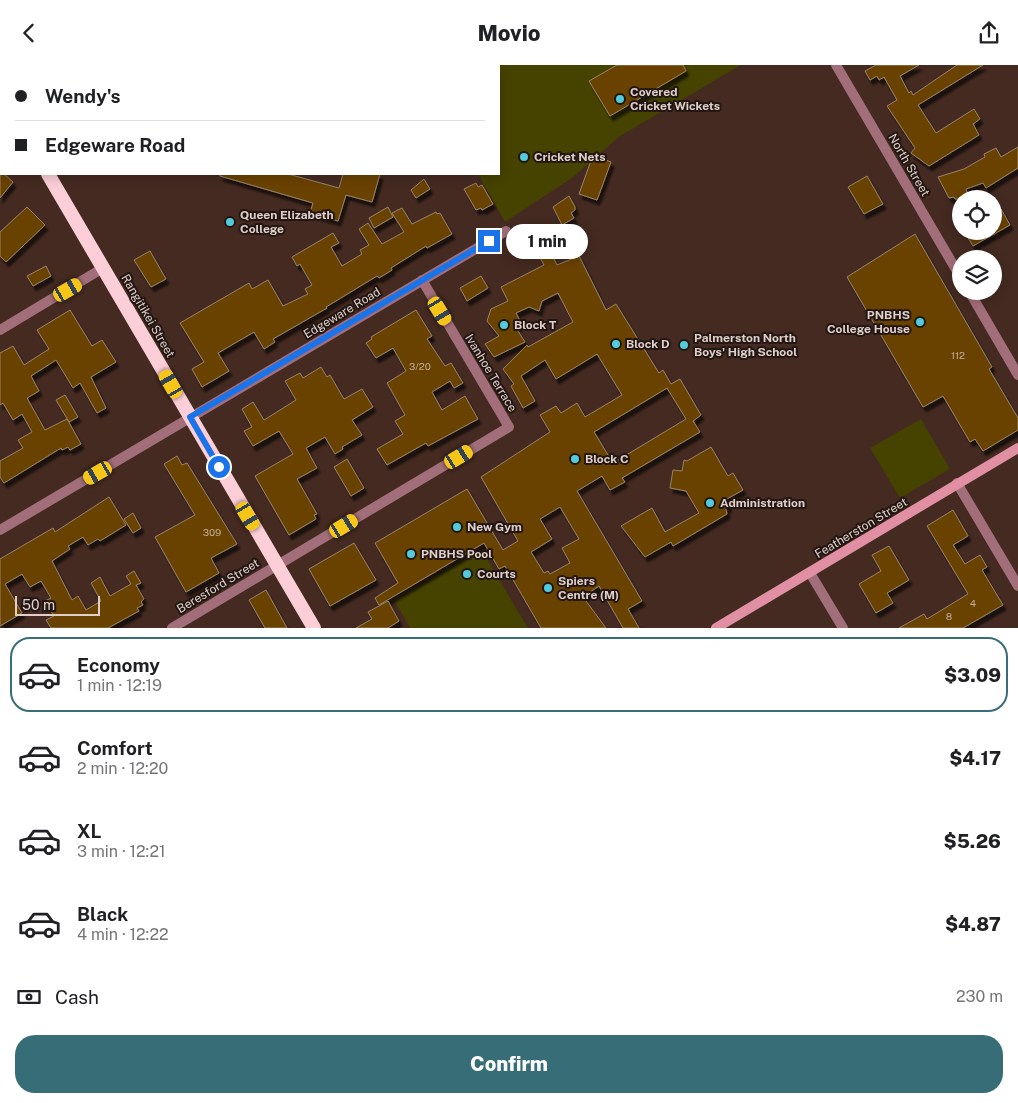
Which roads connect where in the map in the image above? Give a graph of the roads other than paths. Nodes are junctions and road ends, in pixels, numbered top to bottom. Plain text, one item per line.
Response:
1 (836, 65) edge
2 (49, 175) edge
3 (506, 231) dead end
4 (952, 264) edge
5 (103, 269) junction
6 (422, 280) junction
7 (974, 300) edge
8 (0, 330) edge
9 (1018, 375) edge
10 (190, 417) junction
11 (509, 427) joint
12 (1018, 448) edge
13 (958, 483) junction
14 (0, 530) edge
15 (277, 565) junction
16 (810, 573) junction
17 (1018, 586) edge
18 (172, 628) edge
19 (314, 628) edge
20 (716, 628) edge
21 (843, 628) edge

1 - 4 street, North Street
2 - 5 highway, Rangitikei Street
3 - 6 street, Edgeware Road
5 - 8 street
5 - 10 highway, Rangitikei Street
6 - 10 street, Edgeware Road
6 - 11 street, Ivanhoe Terrace
7 - 9 street
10 - 14 street, Edgeware Road
10 - 15 highway, Rangitikei Street
11 - 15 street, Beresford Street
12 - 13 main road, Featherston Street
13 - 16 main road, Featherston Street
13 - 17 street
15 - 18 street, Beresford Street
15 - 19 highway, Rangitikei Street
16 - 20 main road, Featherston Street
16 - 21 street

